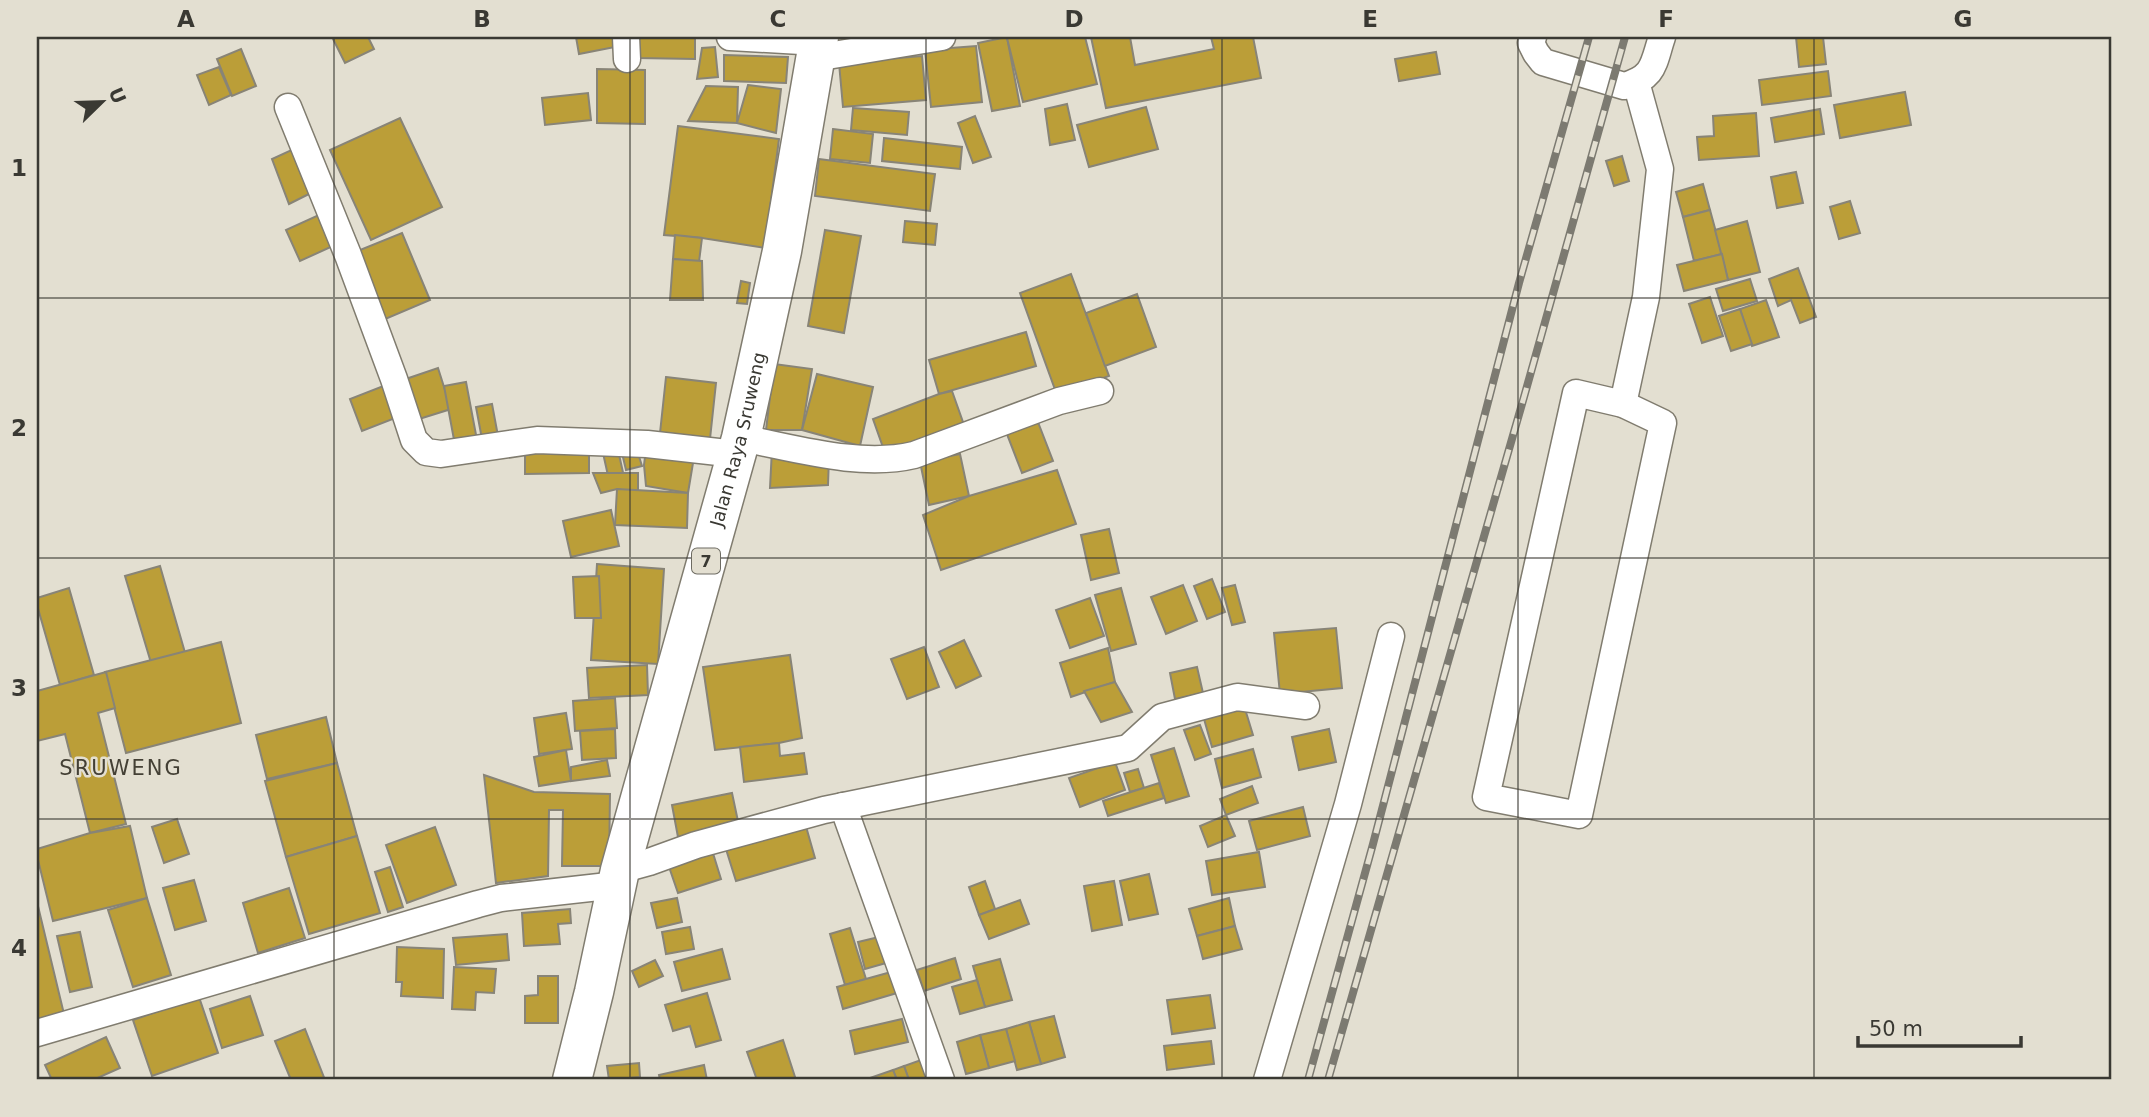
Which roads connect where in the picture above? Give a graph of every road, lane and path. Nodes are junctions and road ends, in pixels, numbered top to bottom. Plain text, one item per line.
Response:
1 (730, 37) edge
2 (942, 37) edge
3 (1533, 37) edge
4 (1662, 37) edge
5 (818, 46) edge
6 (1636, 82) junction
7 (288, 107) dead end
8 (1101, 391) dead end
9 (1623, 404) junction
10 (739, 446) junction
11 (1391, 636) dead end
12 (1306, 706) dead end
13 (843, 806) junction
14 (618, 877) junction
15 (37, 1033) edge
16 (572, 1080) edge
17 (941, 1080) edge
18 (1267, 1080) edge

1 - 5 street
2 - 5 street
3 - 6 street
4 - 6 street
5 - 10 highway, Jalan Raya Sruweng / 7
6 - 9 street
7 - 10 street
8 - 10 street
9 - 9 street
10 - 14 highway, Jalan Raya Sruweng / 7
11 - 18 street
12 - 13 street
13 - 14 street
13 - 17 street
14 - 15 street
14 - 16 highway, Jalan Raya Sruweng / 7

